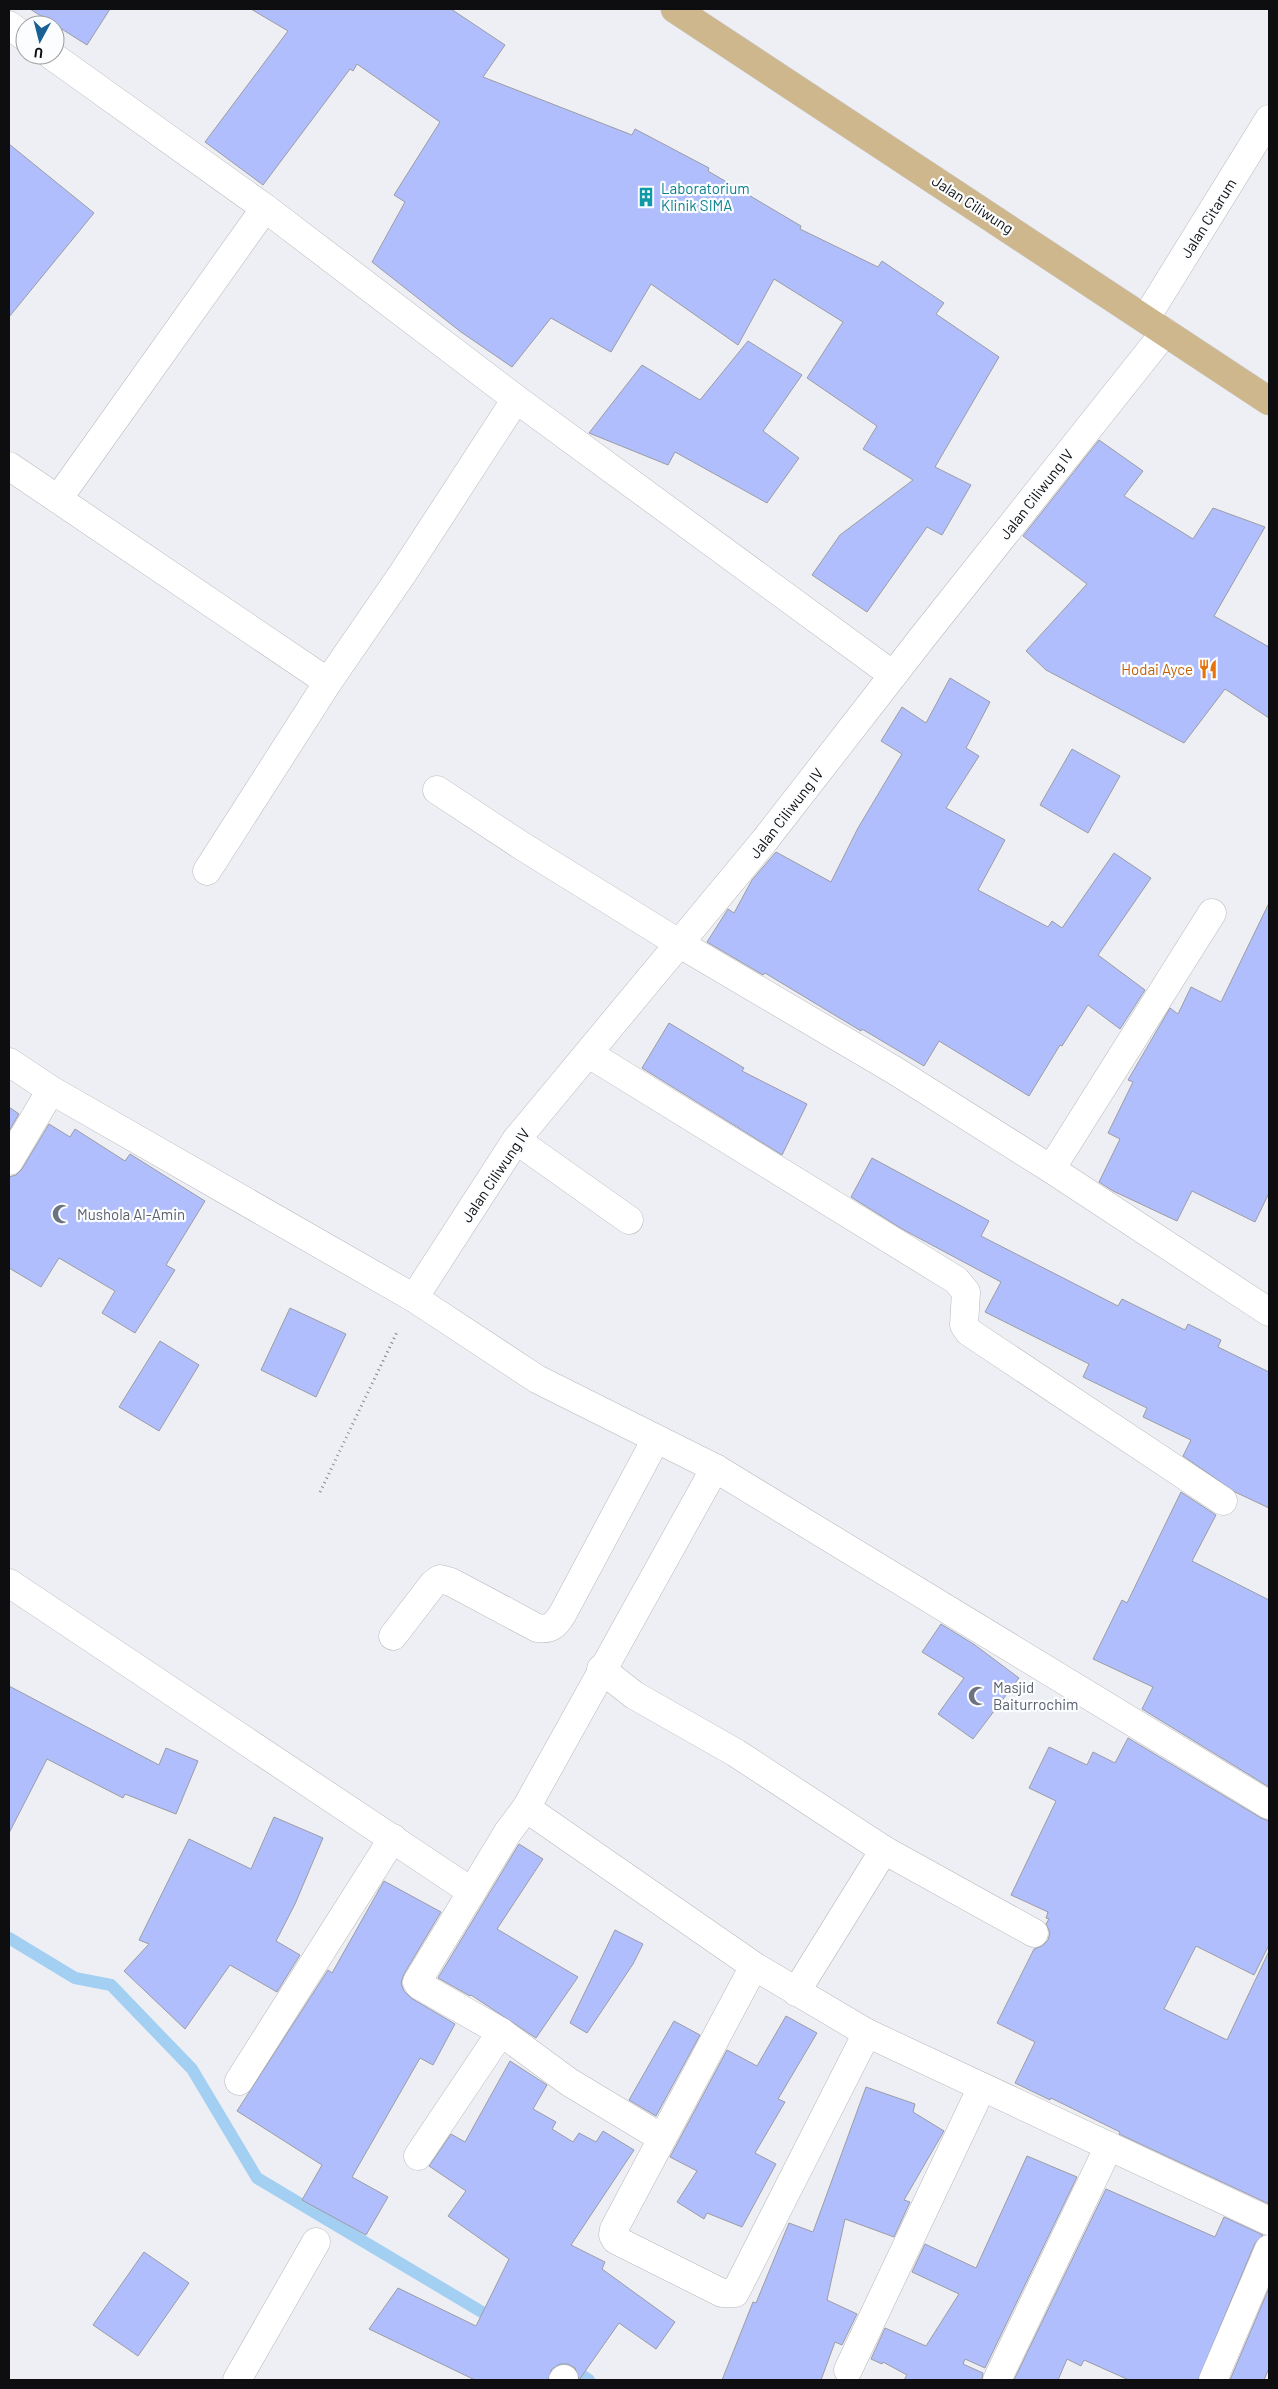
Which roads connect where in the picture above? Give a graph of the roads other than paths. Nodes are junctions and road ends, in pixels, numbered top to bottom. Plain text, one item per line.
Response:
1 (17, 9) edge
2 (676, 9) edge
3 (9, 20) edge
4 (65, 65) edge
5 (1269, 118) edge
6 (265, 208) junction
7 (1156, 325) junction
8 (516, 399) junction
9 (1269, 401) edge
10 (9, 466) edge
11 (58, 499) junction
12 (893, 675) junction
13 (328, 682) junction
14 (437, 790) dead end
15 (207, 871) dead end
16 (1212, 913) dead end
17 (680, 944) junction
18 (589, 1054) junction
19 (9, 1062) edge
20 (51, 1090) junction
21 (516, 1140) junction
22 (9, 1162) edge
23 (1051, 1169) junction
24 (629, 1220) dead end
25 (414, 1298) junction
26 (1268, 1310) edge
27 (656, 1439) junction
28 (716, 1468) junction
29 (1223, 1501) dead end
30 (9, 1584) edge
31 (393, 1636) dead end
32 (601, 1669) junction
33 (1269, 1805) edge
34 (526, 1808) junction
35 (392, 1838) junction
36 (884, 1850) junction
37 (472, 1892) junction
38 (1034, 1933) dead end
39 (754, 1966) junction
40 (796, 1992) junction
41 (501, 2032) junction
42 (868, 2033) junction
43 (239, 2081) dead end
44 (982, 2087) junction
45 (662, 2138) junction
46 (1109, 2146) junction
47 (418, 2156) dead end
48 (1269, 2221) edge
49 (316, 2242) dead end
50 (1269, 2249) edge
51 (848, 2370) dead end
52 (237, 2380) edge
53 (997, 2380) edge
54 (1213, 2380) edge

1 - 3 street
2 - 7 main road, Jalan Ciliwung
4 - 6 street
5 - 7 street, Jalan Citarum
6 - 8 street
6 - 11 street
7 - 9 main road, Jalan Ciliwung
7 - 12 street, Jalan Ciliwung IV
8 - 12 street
8 - 13 street
10 - 11 street
11 - 13 street
12 - 17 street, Jalan Ciliwung IV
13 - 15 street
14 - 17 street
16 - 23 street
17 - 18 street, Jalan Ciliwung IV
17 - 23 street
18 - 21 street, Jalan Ciliwung IV
18 - 29 street
19 - 20 street
20 - 22 street
20 - 25 street
21 - 24 street
21 - 25 street, Jalan Ciliwung IV
23 - 26 street
25 - 27 street
27 - 28 street
27 - 31 street
28 - 32 street
28 - 33 street
30 - 35 street
32 - 34 street
32 - 36 street
34 - 37 street
34 - 39 street
35 - 37 street
35 - 43 street
36 - 38 street
36 - 40 street
37 - 41 street
39 - 40 street
39 - 45 street
40 - 42 street
41 - 45 street
41 - 47 street
42 - 44 street
42 - 45 street
44 - 46 street
44 - 51 street
46 - 48 street
46 - 53 street
49 - 52 street
50 - 54 street

